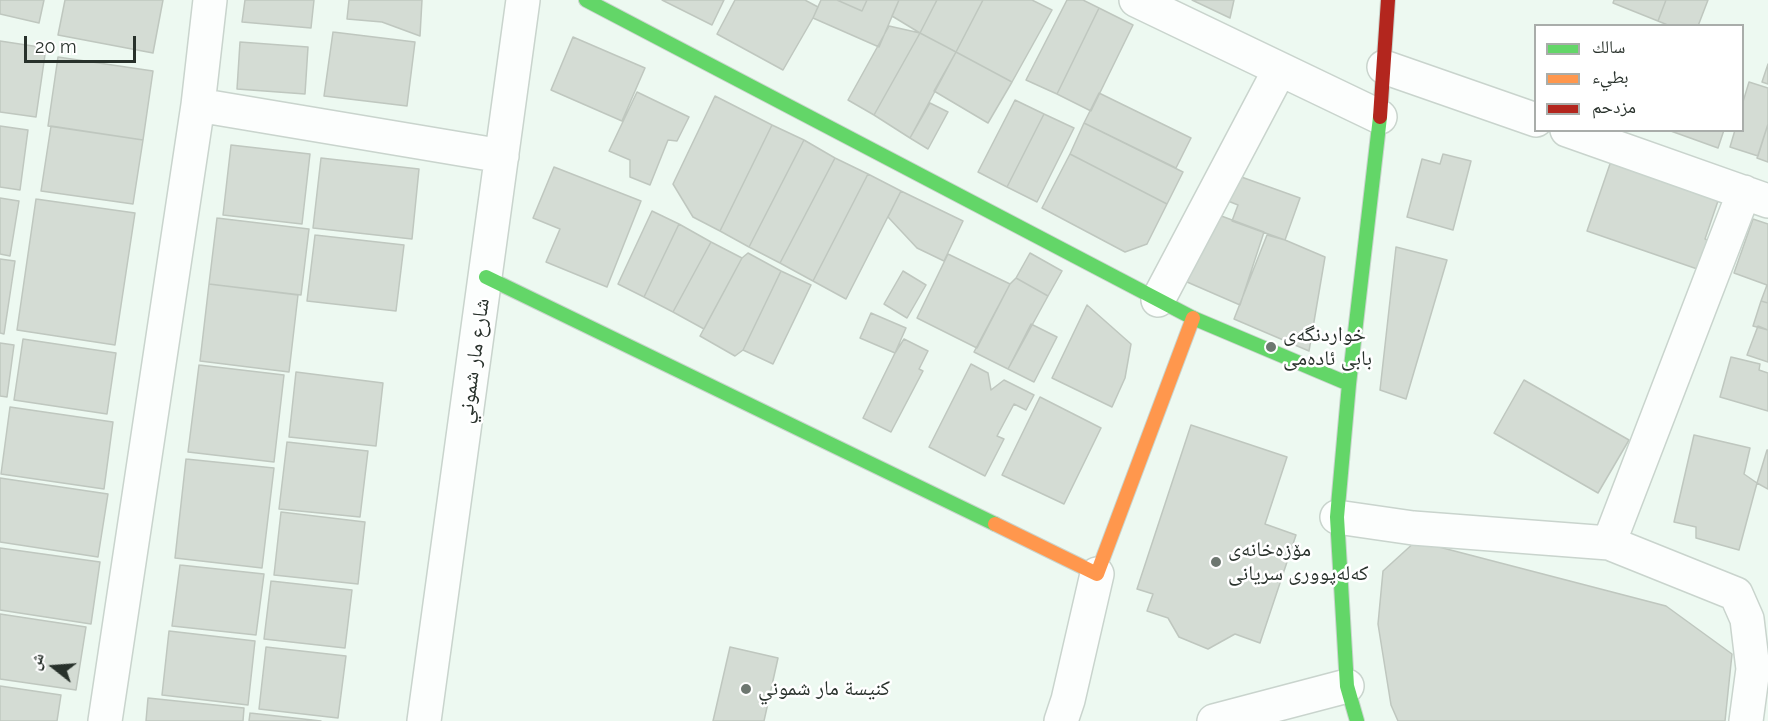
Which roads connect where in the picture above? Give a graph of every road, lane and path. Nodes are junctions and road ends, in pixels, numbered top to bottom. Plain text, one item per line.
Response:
1 (210, 0) edge
2 (523, 0) edge
3 (586, 0) edge
4 (1136, 0) edge
5 (1388, 0) edge
6 (1384, 67) junction
7 (1280, 69) junction
8 (198, 105) junction
9 (1380, 117) junction
10 (1534, 119) edge
11 (1573, 132) edge
12 (502, 156) junction
13 (1756, 196) edge
14 (486, 277) junction
15 (1158, 300) junction
16 (1193, 318) junction
17 (1348, 384) junction
18 (1336, 517) junction
19 (1609, 543) junction
20 (1097, 574) junction
21 (1760, 671) edge
22 (1347, 686) junction
23 (105, 721) edge
24 (424, 721) edge
25 (1062, 721) edge
26 (1214, 721) edge
27 (1357, 721) edge
28 (1746, 721) edge

1 - 8 street
2 - 12 street, شارع مار شموني
3 - 15 street
4 - 7 street
5 - 6 street
6 - 9 street
6 - 10 street
7 - 9 street
7 - 15 street
8 - 12 street
8 - 23 street
9 - 17 street
11 - 13 street
12 - 14 street, شارع مار شموني
13 - 19 street
14 - 20 street
14 - 24 street, شارع مار شموني
15 - 16 street
16 - 17 street
16 - 20 street
17 - 18 street
18 - 19 street
18 - 22 street
19 - 21 street
20 - 25 street
21 - 28 street
22 - 26 street
22 - 27 street

